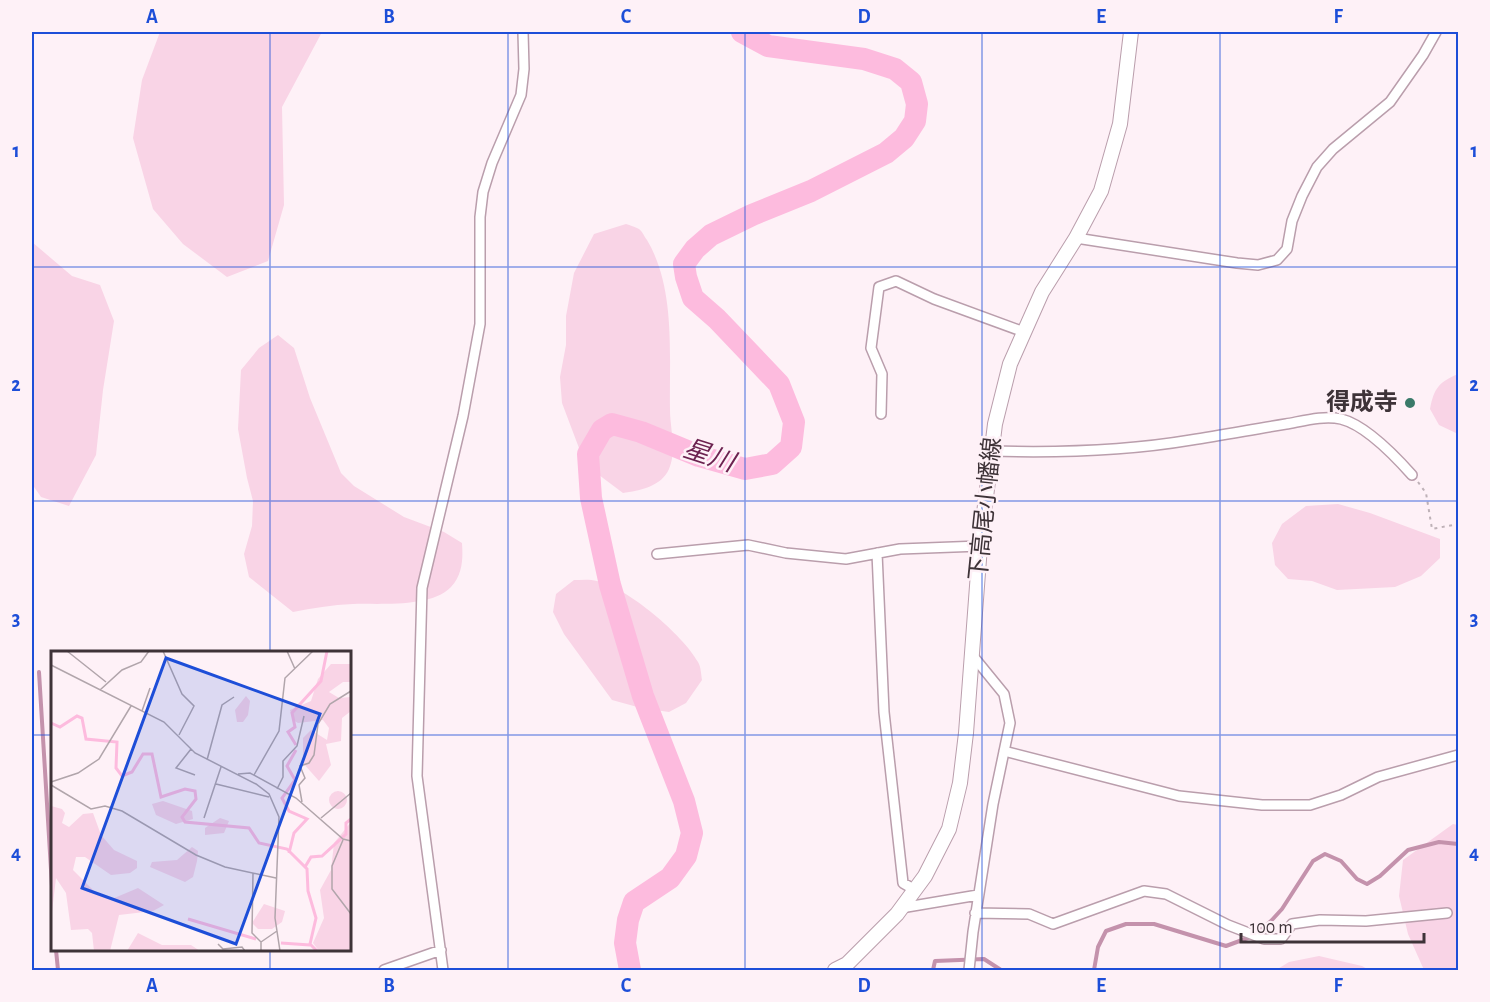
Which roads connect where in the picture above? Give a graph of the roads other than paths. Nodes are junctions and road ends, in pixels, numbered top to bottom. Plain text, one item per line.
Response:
1 (524, 32) edge
2 (1131, 32) edge
3 (1436, 32) edge
4 (1076, 238) junction
5 (1024, 332) junction
6 (881, 414) dead end
7 (990, 451) junction
8 (1412, 475) road end
9 (980, 546) junction
10 (877, 554) junction
11 (657, 555) dead end
12 (973, 656) junction
13 (1004, 751) junction
14 (1458, 755) edge
15 (915, 890) junction
16 (978, 895) junction
17 (901, 909) junction
18 (975, 913) junction
19 (1447, 913) dead end
20 (441, 950) junction
21 (384, 970) edge
22 (443, 970) edge
23 (835, 970) edge
24 (969, 970) edge

1 - 20 street
2 - 4 main road, 下高尾小幡線
3 - 4 street
4 - 5 main road, 下高尾小幡線
5 - 6 street
5 - 7 main road, 下高尾小幡線
7 - 8 street
7 - 9 main road, 下高尾小幡線
9 - 10 street
9 - 12 main road, 下高尾小幡線
10 - 11 street
10 - 15 street
12 - 13 street
12 - 15 main road, 下高尾小幡線
13 - 14 street
13 - 16 street
15 - 17 main road, 下高尾小幡線
16 - 17 street
16 - 18 street
17 - 23 main road, 下高尾小幡線
18 - 19 street
18 - 24 street
20 - 21 street
20 - 22 street

